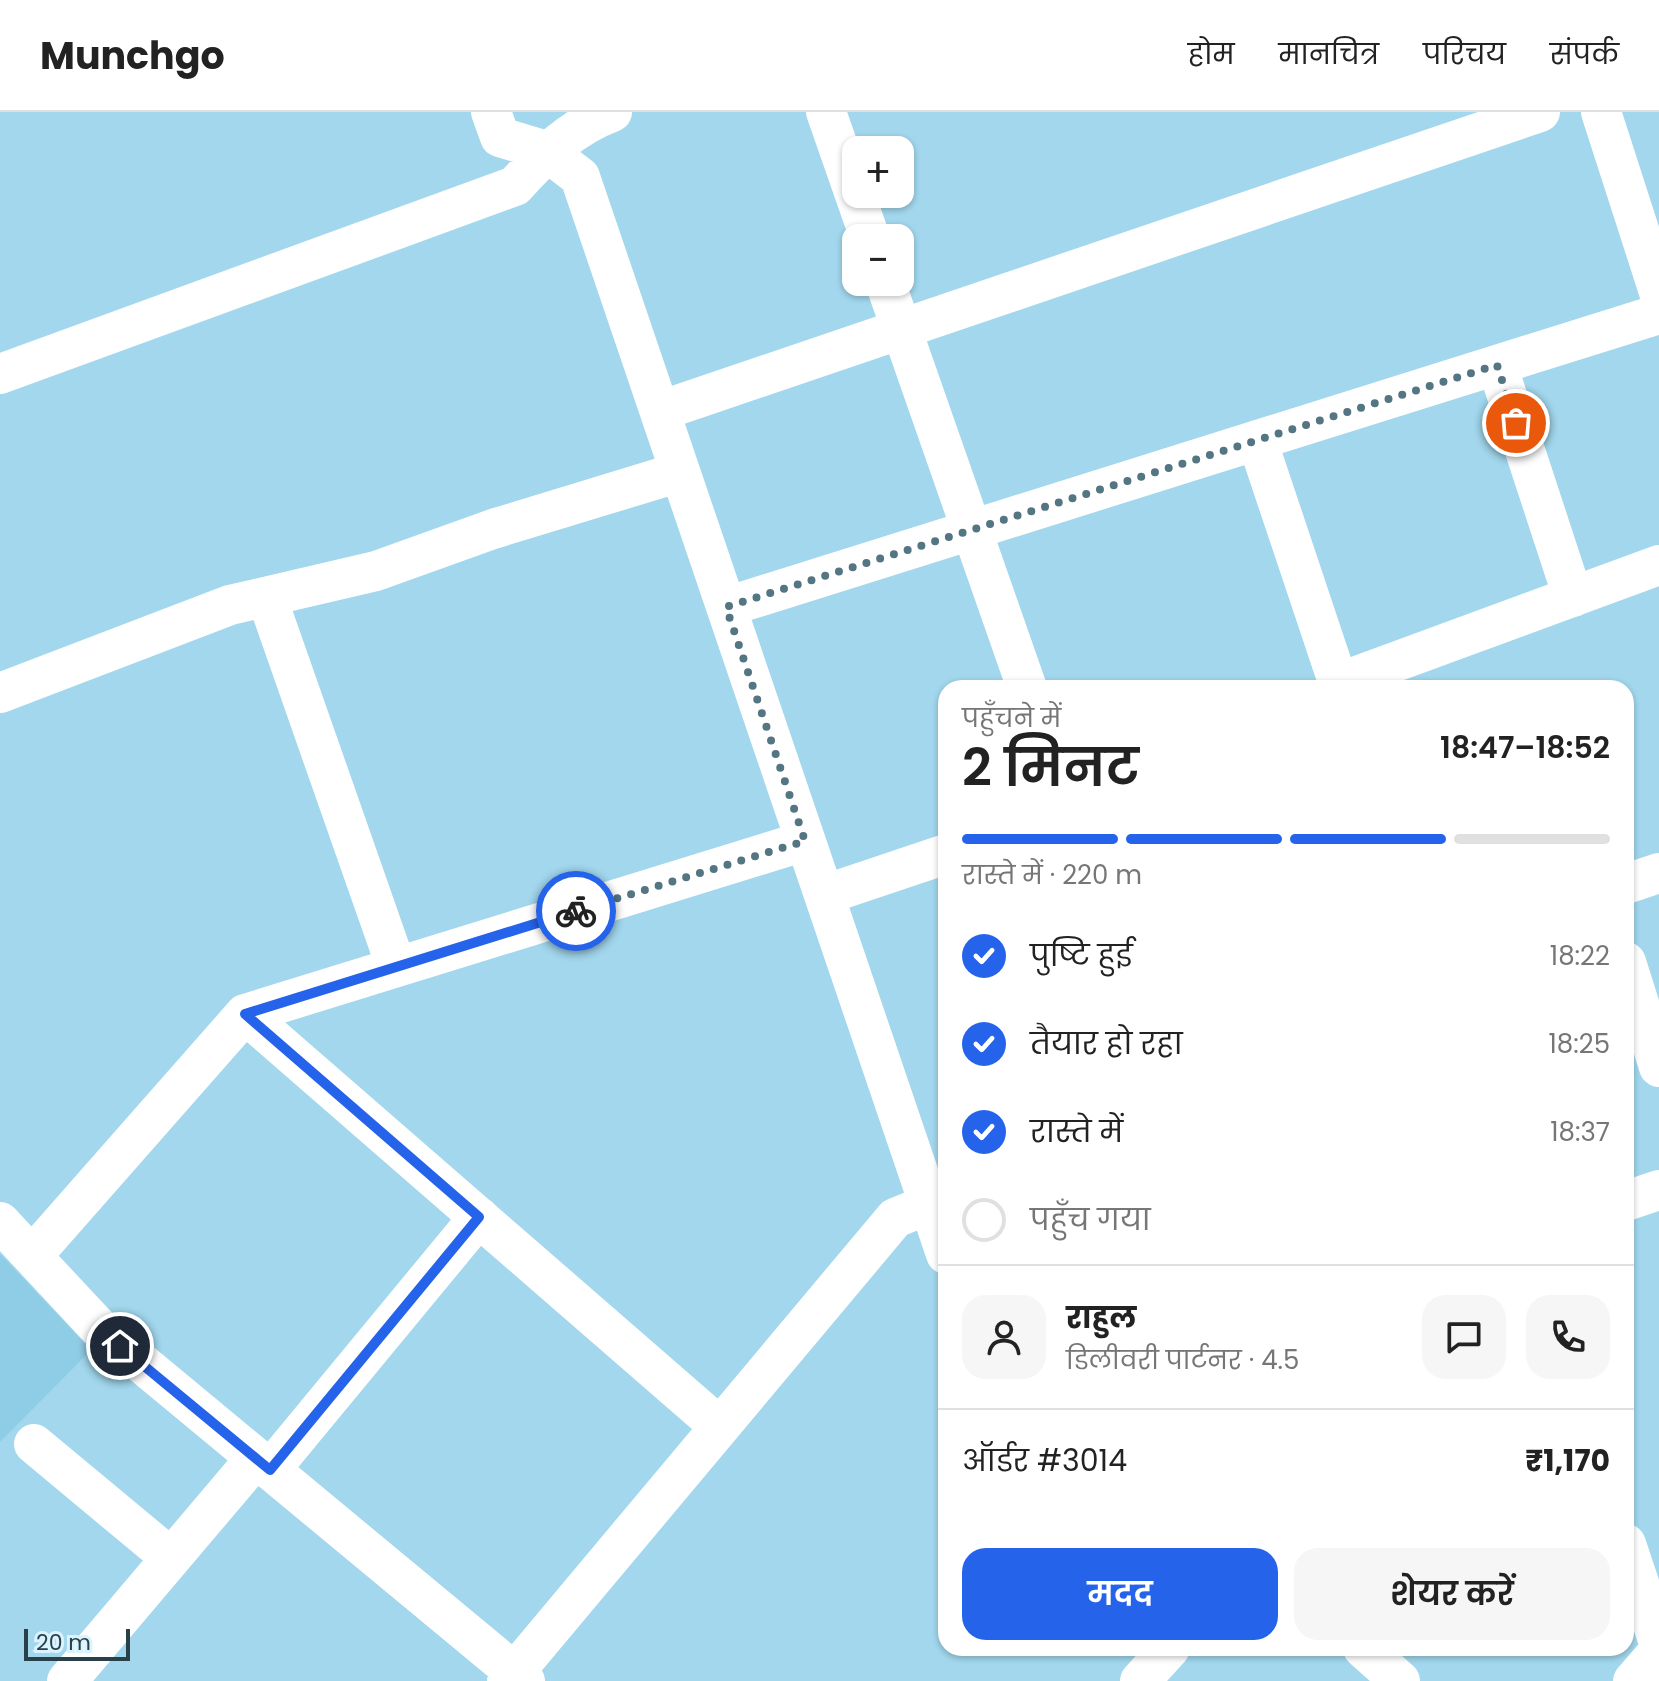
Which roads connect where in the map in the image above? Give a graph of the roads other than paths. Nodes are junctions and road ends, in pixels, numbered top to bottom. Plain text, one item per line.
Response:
1 (491, 112) edge
2 (612, 112) edge
3 (826, 112) edge
4 (1540, 112) edge
5 (1601, 112) edge
6 (546, 151) junction
7 (865, 224) edge
8 (1658, 290) edge
9 (890, 296) edge
10 (900, 326) junction
11 (1497, 365) junction
12 (0, 374) edge
13 (660, 411) junction
14 (1257, 440) junction
15 (680, 472) junction
16 (971, 530) junction
17 (1659, 565) edge
18 (1573, 597) junction
19 (267, 598) junction
20 (726, 607) junction
21 (1024, 680) edge
22 (1337, 680) edge
23 (1352, 680) edge
24 (0, 693) edge
25 (805, 841) junction
26 (938, 857) edge
27 (1659, 873) edge
28 (1634, 881) edge
29 (824, 895) junction
30 (396, 966) junction
31 (1634, 987) edge
32 (245, 1014) junction
33 (1659, 1067) edge
34 (1659, 1190) edge
35 (1634, 1198) edge
36 (937, 1200) edge
37 (479, 1217) junction
38 (0, 1222) edge
39 (32, 1256) junction
40 (720, 1427) junction
41 (34, 1444) dead end
42 (263, 1464) junction
43 (171, 1558) junction
44 (1634, 1568) edge
45 (1659, 1643) edge
46 (1659, 1651) edge
47 (1163, 1656) edge
48 (1372, 1656) edge
49 (515, 1678) edge
50 (67, 1681) edge
51 (1140, 1681) edge
52 (1400, 1681) edge
53 (1633, 1681) edge

1 - 6 street
2 - 6 street
3 - 7 street
4 - 10 street
5 - 8 street
6 - 12 street
6 - 13 street
8 - 11 street
9 - 10 street
10 - 13 street
10 - 16 street
11 - 14 street
11 - 18 street
13 - 15 street
14 - 16 street
14 - 22 street
15 - 19 street
15 - 20 street
16 - 20 street
16 - 21 street
17 - 18 street
18 - 23 street
19 - 24 street
19 - 30 street
20 - 25 street
25 - 29 street
25 - 30 street
26 - 29 street
27 - 28 street
29 - 36 street
30 - 32 street
31 - 33 street
32 - 37 street
32 - 39 street
34 - 35 street
36 - 40 street
37 - 40 street
37 - 42 street
38 - 39 street
39 - 42 street
40 - 49 street
41 - 43 street
42 - 43 street
42 - 49 street
43 - 50 street
44 - 45 street
46 - 53 street
47 - 51 street
48 - 52 street

